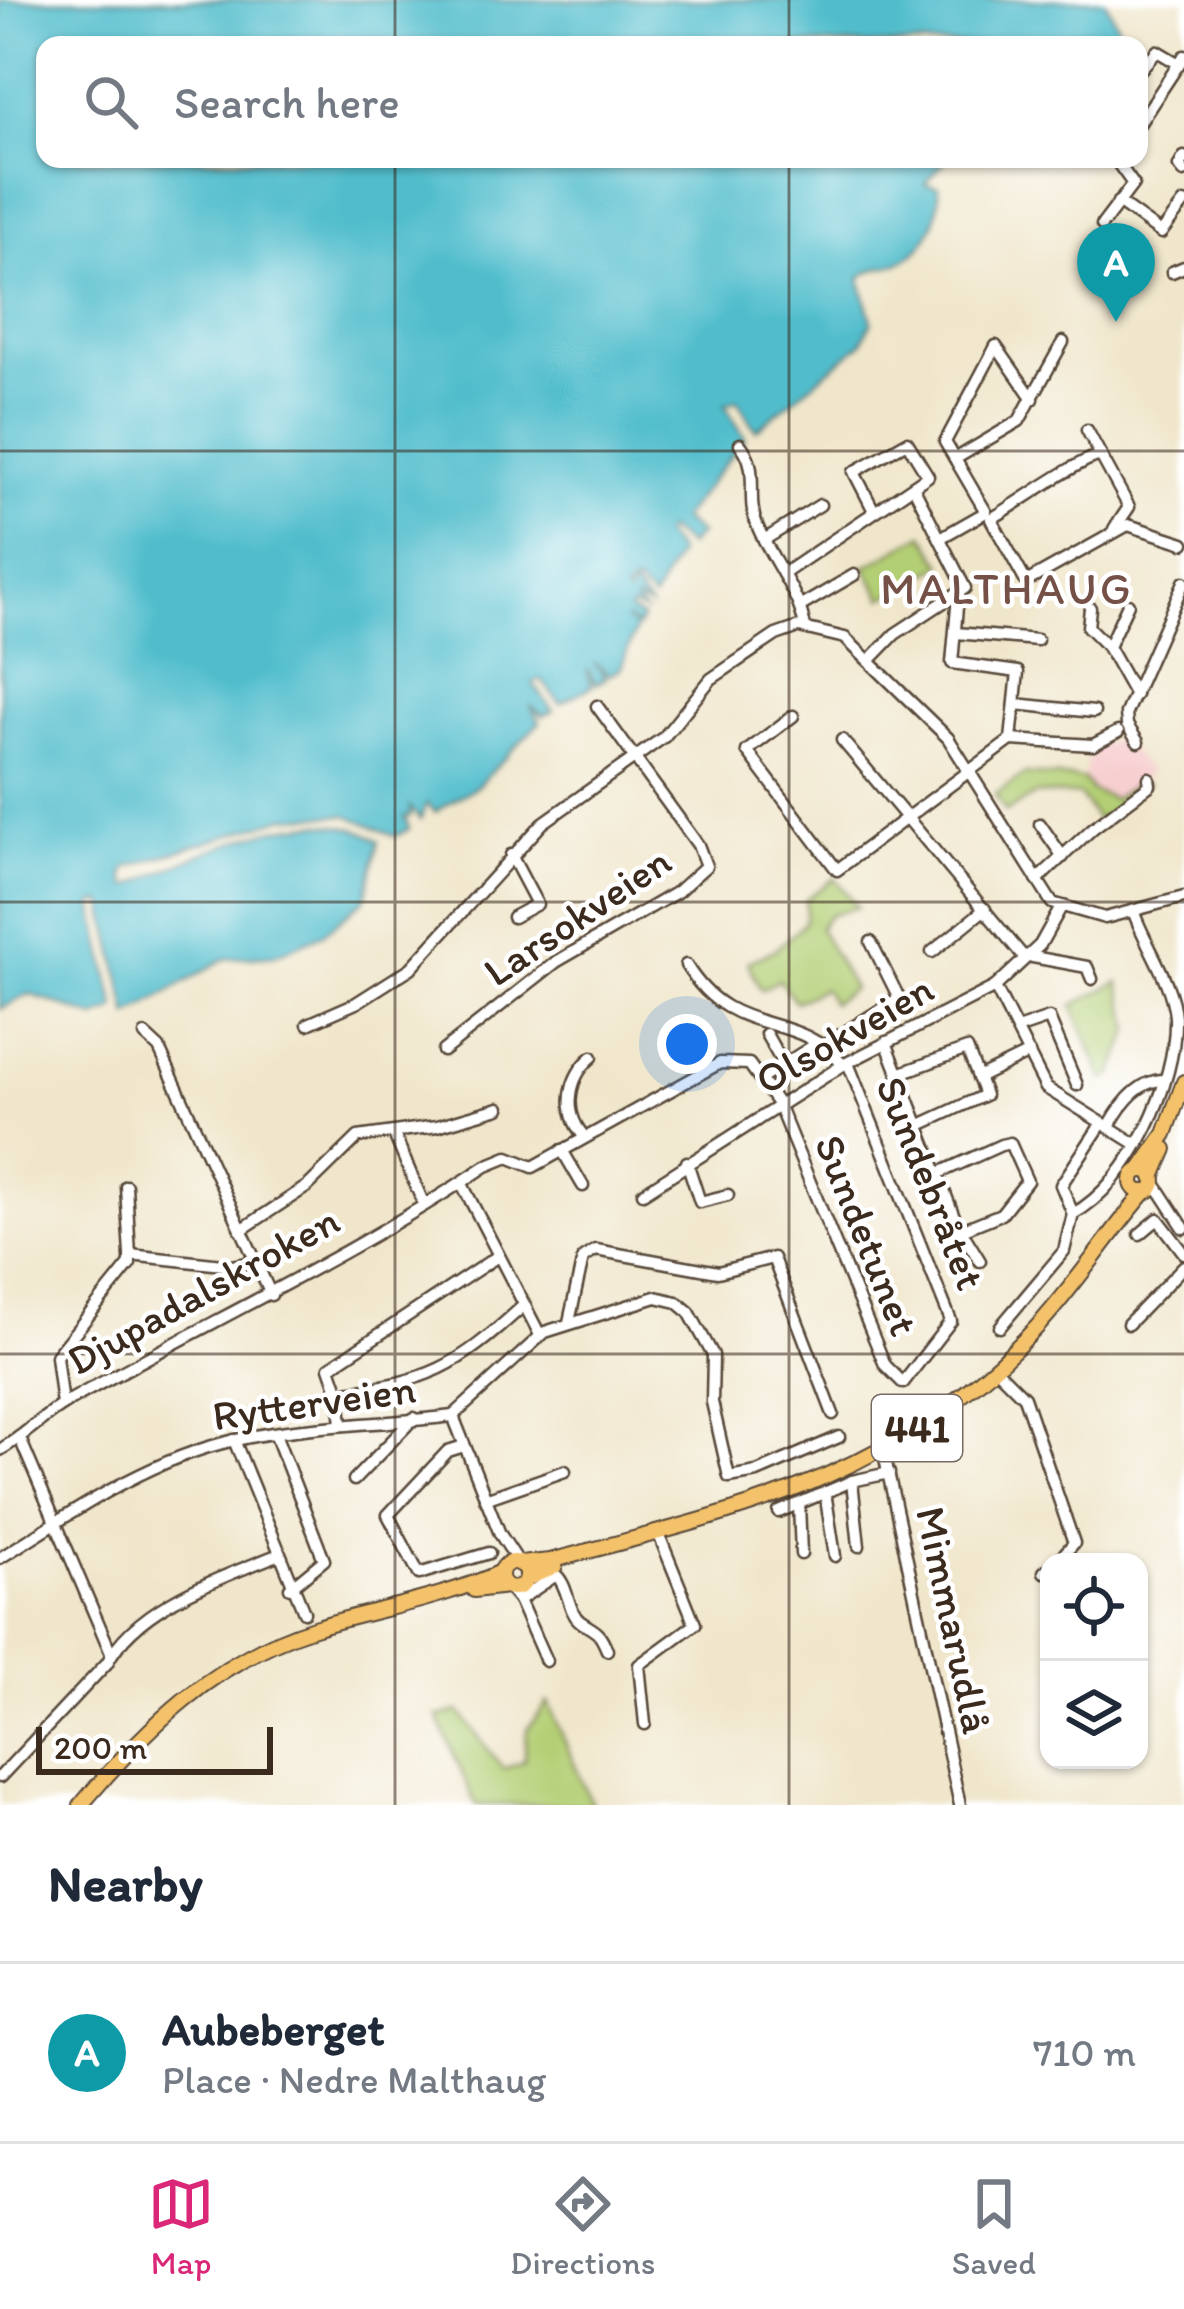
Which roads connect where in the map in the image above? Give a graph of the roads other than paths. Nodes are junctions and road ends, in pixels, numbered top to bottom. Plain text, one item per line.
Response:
1 (1148, 60) edge
2 (1182, 60) edge
3 (1148, 111) edge
4 (1184, 157) edge
5 (1120, 168) edge
6 (1184, 172) edge
7 (1118, 202) junction
8 (1184, 203) edge
9 (1102, 225) dead end
10 (1063, 342) dead end
11 (1033, 398) junction
12 (1087, 430) dead end
13 (740, 444) dead end
14 (1100, 455) junction
15 (955, 459) junction
16 (914, 488) junction
17 (820, 506) dead end
18 (874, 512) junction
19 (1114, 529) junction
20 (942, 537) junction
21 (764, 540) junction
22 (1184, 543) edge
23 (783, 574) junction
24 (854, 575) dead end
25 (1184, 582) edge
26 (958, 596) junction
27 (1128, 604) dead end
28 (801, 606) junction
29 (1090, 608) dead end
30 (805, 627) junction
31 (956, 633) junction
32 (1037, 640) dead end
33 (1108, 647) junction
34 (870, 660) junction
35 (1135, 695) junction
36 (1015, 704) junction
37 (597, 706) dead end
38 (1094, 712) dead end
39 (793, 716) dead end
40 (1118, 732) dead end
41 (842, 740) dead end
42 (1011, 740) junction
43 (1138, 742) dead end
44 (634, 757) junction
45 (971, 768) junction
46 (1150, 778) dead end
47 (909, 819) junction
48 (1040, 824) dead end
49 (512, 855) junction
50 (1063, 857) junction
51 (1037, 880) junction
52 (1182, 899) edge
53 (985, 909) junction
54 (1060, 909) junction
55 (1134, 913) junction
56 (513, 917) dead end
57 (871, 942) dead end
58 (932, 952) dead end
59 (1028, 956) junction
60 (686, 965) dead end
61 (1091, 979) dead end
62 (995, 987) junction
63 (308, 1024) dead end
64 (1017, 1029) junction
65 (766, 1034) dead end
66 (145, 1035) dead end
67 (886, 1042) junction
68 (821, 1044) junction
69 (443, 1052) dead end
70 (1029, 1053) junction
71 (592, 1057) dead end
72 (784, 1064) junction
73 (845, 1064) junction
74 (898, 1074) junction
75 (979, 1078) junction
76 (760, 1079) junction
77 (1162, 1080) junction
78 (1184, 1082) edge
79 (1076, 1084) dead end
80 (1184, 1098) edge
81 (778, 1104) junction
82 (499, 1108) dead end
83 (1106, 1124) junction
84 (920, 1125) junction
85 (394, 1134) junction
86 (583, 1135) junction
87 (1136, 1144) junction
88 (562, 1150) junction
89 (687, 1162) junction
90 (938, 1173) junction
91 (1145, 1183) junction
92 (462, 1184) junction
93 (126, 1186) dead end
94 (584, 1186) dead end
95 (643, 1193) dead end
96 (729, 1196) dead end
97 (424, 1205) junction
98 (1073, 1214) junction
99 (1184, 1228) edge
100 (964, 1229) junction
101 (241, 1231) junction
102 (1140, 1234) dead end
103 (1184, 1253) edge
104 (130, 1255) junction
105 (498, 1256) junction
106 (980, 1261) dead end
107 (254, 1262) junction
108 (1184, 1266) edge
109 (271, 1295) junction
110 (524, 1306) junction
111 (569, 1322) junction
112 (1128, 1324) dead end
113 (1000, 1327) dead end
114 (540, 1335) junction
115 (995, 1368) junction
116 (903, 1383) joint
117 (339, 1393) junction
118 (62, 1405) junction
119 (833, 1414) dead end
120 (453, 1416) junction
121 (414, 1418) junction
122 (342, 1425) junction
123 (276, 1436) junction
124 (234, 1440) junction
125 (21, 1441) junction
126 (832, 1443) dead end
127 (464, 1445) junction
128 (883, 1449) junction
129 (0, 1450) edge
130 (566, 1471) dead end
131 (889, 1473) junction
132 (354, 1480) dead end
133 (852, 1480) junction
134 (825, 1492) junction
135 (485, 1499) junction
136 (799, 1504) junction
137 (779, 1512) dead end
138 (55, 1518) junction
139 (500, 1534) junction
140 (656, 1536) junction
141 (859, 1546) dead end
142 (489, 1553) dead end
143 (1066, 1553) edge
144 (801, 1554) dead end
145 (277, 1556) junction
146 (835, 1556) dead end
147 (0, 1558) edge
148 (520, 1563) junction
149 (512, 1583) junction
150 (290, 1588) junction
151 (304, 1612) dead end
152 (607, 1650) dead end
153 (112, 1654) junction
154 (546, 1661) dead end
155 (645, 1724) dead end
156 (0, 1777) edge
157 (81, 1805) edge
158 (960, 1805) edge

1 - 2 street
2 - 3 street
4 - 6 street
5 - 7 street
7 - 8 street
7 - 9 street
10 - 11 street
11 - 15 street
11 - 15 street
12 - 14 street
13 - 21 street
14 - 19 street
14 - 19 street
15 - 20 street
16 - 18 street
16 - 18 street
16 - 20 street
17 - 21 street
18 - 23 street
19 - 22 street
20 - 26 street
21 - 23 street
23 - 28 street
24 - 28 street
25 - 35 street
26 - 31 street
26 - 34 street
27 - 33 street
28 - 30 street
29 - 33 street
30 - 34 street
30 - 44 street
31 - 32 street
31 - 36 street
33 - 35 street
34 - 45 street
35 - 43 street
36 - 38 street
36 - 42 street
37 - 44 street, Larsokveien
39 - 47 street
40 - 42 street
41 - 47 street
42 - 45 street
44 - 49 street
44 - 69 street, Larsokveien
45 - 47 street
45 - 51 street
46 - 50 street
47 - 53 street
48 - 50 street
49 - 56 street
49 - 63 street
50 - 51 street
51 - 54 street
52 - 55 street
53 - 58 street, Olsokveien
53 - 59 street
54 - 55 street
54 - 59 street, Olsokveien
55 - 77 street
57 - 68 street
59 - 61 street
59 - 62 street, Olsokveien
60 - 68 street
62 - 64 street
62 - 67 street, Olsokveien
64 - 70 street
64 - 79 street
65 - 72 street
66 - 101 street
67 - 73 street, Olsokveien
67 - 74 street
68 - 72 street
68 - 73 street
70 - 75 street
70 - 83 street
71 - 86 street
72 - 76 street
73 - 81 street, Olsokveien
73 - 116 street, Sundebråtet
74 - 75 street
74 - 84 street
75 - 84 street
76 - 81 street, Sundetunet
76 - 86 street
77 - 83 street
77 - 87 street
78 - 91 main road, 441
80 - 91 main road, 441
81 - 89 street, Olsokveien
81 - 116 street, Sundetunet
82 - 85 street, Djupadalskroken
83 - 87 street
83 - 98 street
84 - 90 street
85 - 97 street
85 - 101 street, Djupadalskroken
86 - 88 street
87 - 98 street
88 - 92 street, Djupadalskroken
88 - 94 street
89 - 95 street, Olsokveien
89 - 96 street
90 - 100 street
90 - 100 street
91 - 99 street
91 - 115 main road, 441
92 - 97 street, Djupadalskroken
92 - 105 street
93 - 104 street
97 - 109 street, Djupadalskroken
98 - 113 street
100 - 106 street
101 - 107 street
102 - 103 street
104 - 107 street
104 - 118 street
105 - 110 street
105 - 117 street
107 - 109 street
108 - 112 street
109 - 118 street, Djupadalskroken
110 - 114 street
110 - 117 street
111 - 114 street
111 - 119 street
111 - 126 street
114 - 120 street
115 - 128 main road, 441
115 - 143 street
117 - 122 street
118 - 125 street, Djupadalskroken
120 - 121 street, Rytterveien
120 - 127 street
121 - 122 street, Rytterveien
121 - 132 street
122 - 123 street, Rytterveien
123 - 124 street, Rytterveien
123 - 150 street
124 - 138 street, Rytterveien
124 - 145 street
125 - 129 street, Djupadalskroken
125 - 138 street
127 - 135 street
127 - 142 street
128 - 131 street, Mimmarudlå
128 - 140 main road, 441
130 - 135 street
131 - 133 street
131 - 158 street, Mimmarudlå
133 - 134 street
133 - 141 street
134 - 136 street
134 - 146 street
135 - 139 street
136 - 137 street
136 - 144 street
138 - 147 street, Rytterveien
138 - 153 street
139 - 148 street
139 - 149 street
140 - 148 main road, 441
140 - 149 main road, 441
140 - 155 street
145 - 150 street
145 - 153 street
148 - 149 main road
149 - 152 street
149 - 154 street
149 - 157 main road, 441
150 - 151 street
153 - 156 street

